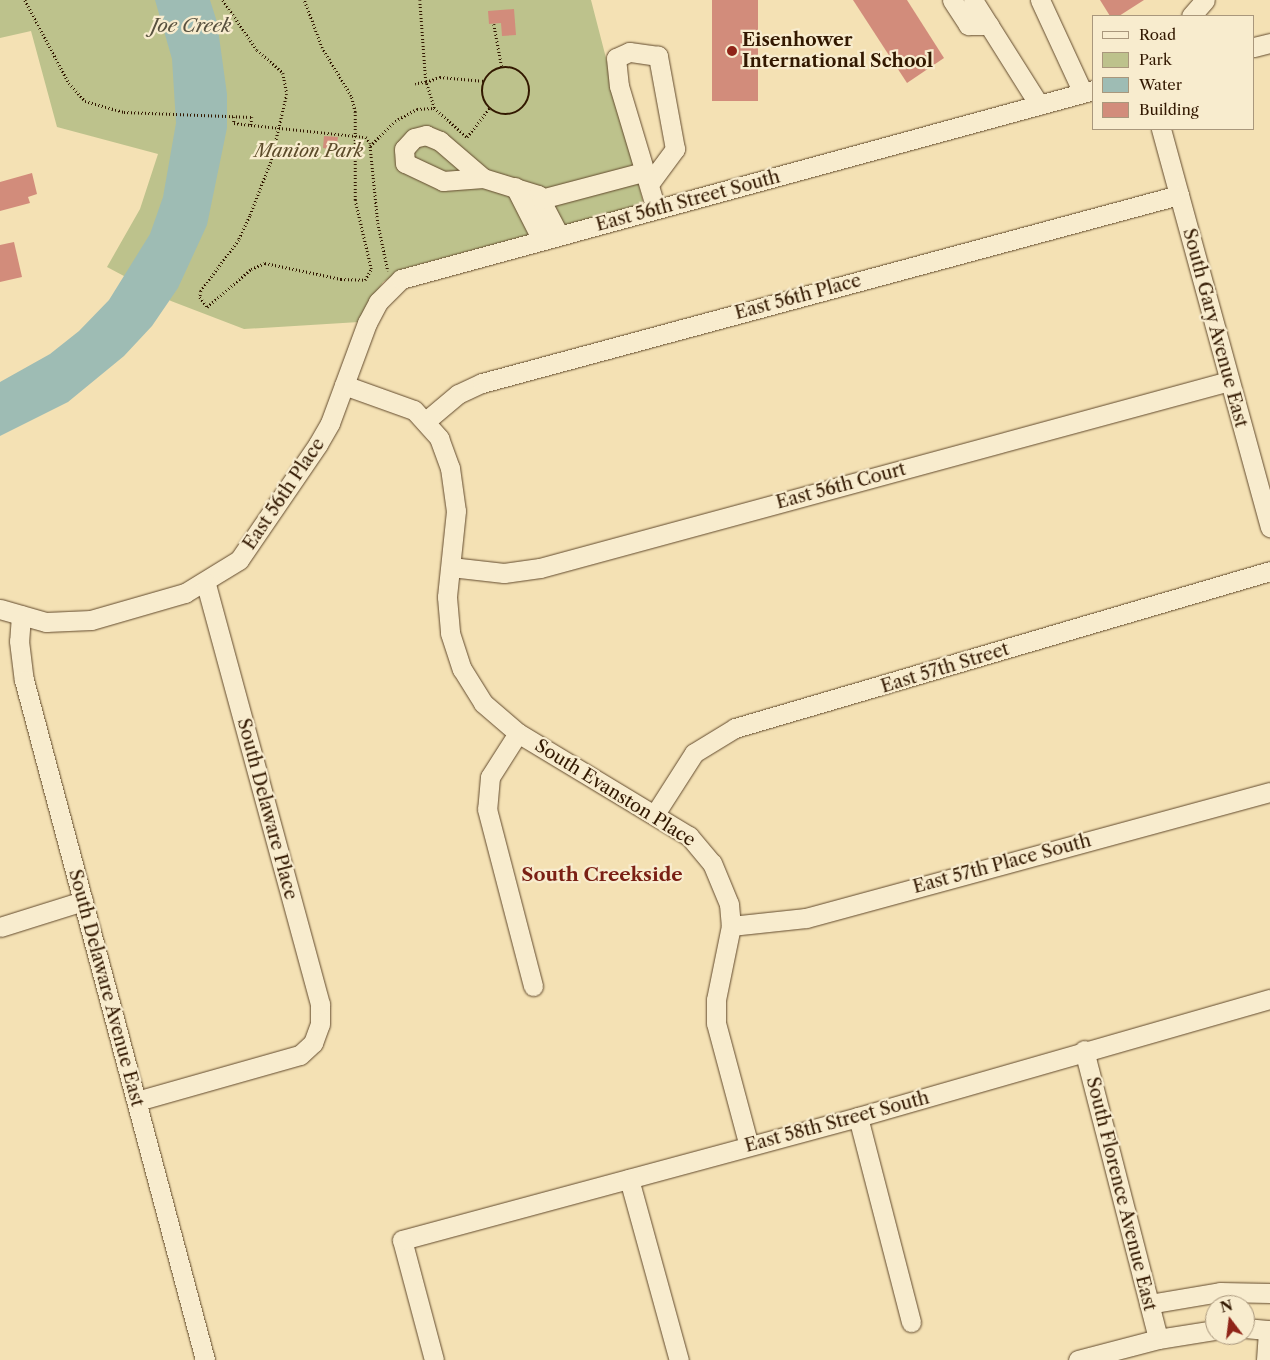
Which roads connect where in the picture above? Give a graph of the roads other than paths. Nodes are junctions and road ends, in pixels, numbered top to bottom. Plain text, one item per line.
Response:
1 (952, 0) edge
2 (973, 0) edge
3 (1040, 0) edge
4 (1205, 0) edge
5 (1192, 15) edge
6 (989, 25) junction
7 (1270, 42) edge
8 (1255, 47) edge
9 (1088, 91) edge
10 (1039, 104) junction
11 (1161, 130) edge
12 (483, 178) dead end
13 (646, 178) junction
14 (515, 187) junction
15 (1178, 195) junction
16 (541, 199) junction
17 (656, 209) junction
18 (550, 237) junction
19 (1229, 381) junction
20 (344, 385) junction
21 (426, 420) junction
22 (1270, 527) edge
23 (451, 567) junction
24 (1270, 571) edge
25 (206, 584) junction
26 (0, 609) edge
27 (21, 615) junction
28 (518, 733) junction
29 (1270, 792) edge
30 (655, 814) junction
31 (82, 900) junction
32 (731, 926) junction
33 (0, 928) edge
34 (533, 986) dead end
35 (1270, 999) edge
36 (1084, 1050) junction
37 (136, 1101) junction
38 (858, 1117) junction
39 (749, 1146) junction
40 (629, 1178) junction
41 (1270, 1293) edge
42 (1149, 1304) junction
43 (911, 1322) dead end
44 (1255, 1329) edge
45 (1269, 1330) edge
46 (1205, 1332) edge
47 (1158, 1339) junction
48 (205, 1360) edge
49 (434, 1360) edge
50 (679, 1360) edge
51 (1078, 1360) edge
52 (1266, 1360) edge

1 - 6 street
2 - 6 street
3 - 9 street
4 - 5 street
6 - 10 street
7 - 8 street
9 - 10 street, East 56th Street South
10 - 17 street, East 56th Street South
11 - 15 street, South Gary Avenue East
12 - 14 street
13 - 13 street
13 - 16 street
13 - 17 street
14 - 16 street
14 - 18 street
15 - 19 street, South Gary Avenue East
15 - 21 street, East 56th Place
16 - 18 street
17 - 18 street, East 56th Street South
18 - 20 street, East 56th Street South
19 - 22 street, South Gary Avenue East
19 - 23 street, East 56th Court
20 - 21 street
20 - 25 street, East 56th Place
21 - 23 street, South Evanston Place
23 - 28 street, South Evanston Place
24 - 30 street, East 57th Street
25 - 27 street, East 56th Place
25 - 37 street, South Delaware Place
26 - 27 street, East 56th Place
27 - 31 street, South Delaware Avenue East
28 - 30 street, South Evanston Place
28 - 34 street
29 - 32 street, East 57th Place South
30 - 32 street, South Evanston Place
31 - 33 street
31 - 37 street, South Delaware Avenue East
32 - 39 street, South Evanston Place
35 - 36 street, East 58th Street South
36 - 38 street, East 58th Street South
36 - 42 street, South Florence Avenue East
37 - 48 street, South Delaware Avenue East
38 - 39 street, East 58th Street South
38 - 43 street
39 - 40 street, East 58th Street South
40 - 49 street, East 58th Street South
40 - 50 street
41 - 42 street
42 - 47 street, South Florence Avenue East
44 - 45 street
45 - 52 street
46 - 47 street
47 - 51 street

